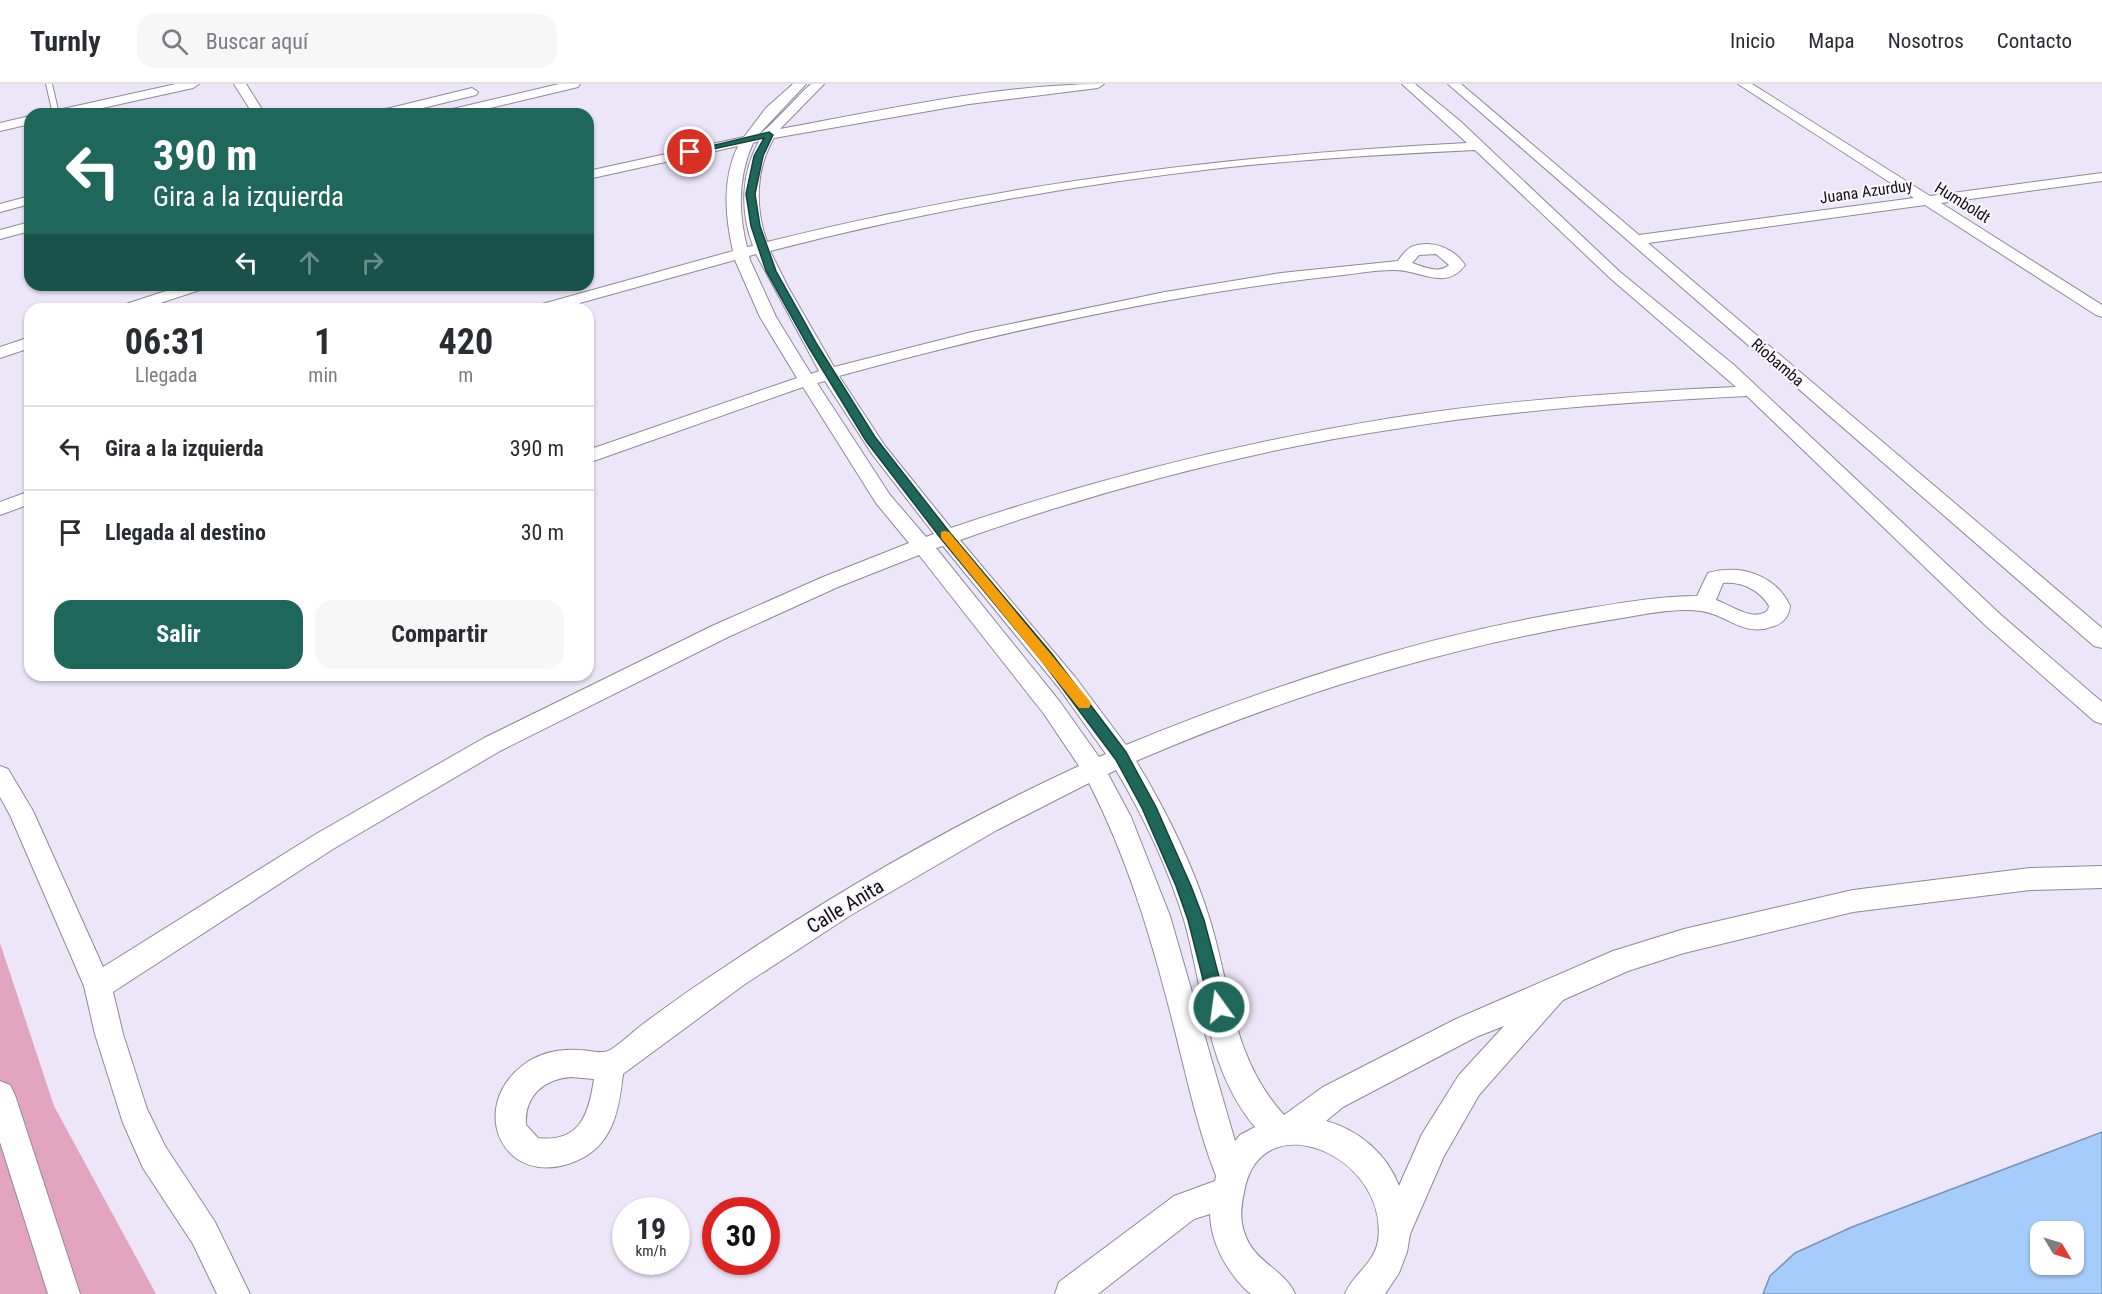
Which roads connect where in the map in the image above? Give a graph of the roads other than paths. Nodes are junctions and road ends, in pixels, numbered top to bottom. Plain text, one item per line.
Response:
1 (49, 84) edge
2 (193, 84) edge
3 (240, 84) edge
4 (574, 84) edge
5 (800, 84) edge
6 (818, 84) edge
7 (1098, 84) edge
8 (1408, 84) edge
9 (1454, 84) edge
10 (1744, 84) edge
11 (484, 89) dead end
12 (55, 108) edge
13 (84, 108) edge
14 (254, 108) edge
15 (407, 108) edge
16 (474, 108) edge
17 (24, 121) edge
18 (0, 127) edge
19 (769, 135) junction
20 (748, 140) junction
21 (1478, 146) junction
22 (594, 174) edge
23 (2102, 177) edge
24 (1928, 201) junction
25 (24, 202) edge
26 (0, 208) edge
27 (24, 228) edge
28 (0, 235) edge
29 (1635, 240) junction
30 (762, 248) junction
31 (740, 253) junction
32 (1403, 264) dead end
33 (182, 291) edge
34 (144, 303) edge
35 (561, 303) edge
36 (2102, 312) edge
37 (24, 344) edge
38 (0, 353) edge
39 (830, 374) junction
40 (807, 380) junction
41 (1752, 391) junction
42 (594, 455) edge
43 (24, 499) edge
44 (0, 509) edge
45 (947, 537) junction
46 (923, 546) junction
47 (1704, 603) dead end
48 (2102, 640) edge
49 (2102, 715) edge
50 (1121, 756) junction
51 (1094, 768) junction
52 (0, 776) edge
53 (2102, 877) edge
54 (98, 986) junction
55 (1553, 991) junction
56 (610, 1066) dead end
57 (0, 1095) edge
58 (1284, 1129) junction
59 (1227, 1183) junction
60 (1393, 1245) junction
61 (1243, 1263) junction
62 (64, 1294) edge
63 (234, 1294) edge
64 (1071, 1294) edge
65 (1250, 1294) edge
66 (1279, 1294) edge
67 (1360, 1294) edge
68 (1386, 1294) edge

1 - 12 lane
2 - 13 street
3 - 14 street
4 - 16 street
5 - 20 street
6 - 19 street
7 - 19 street
8 - 21 street
9 - 29 street, Riobamba
10 - 24 street, Humboldt
11 - 15 street
17 - 18 street
19 - 20 street
19 - 30 street
20 - 22 street
20 - 31 street
21 - 30 street
21 - 41 street
23 - 24 street, Juana Azurduy
24 - 29 street, Juana Azurduy
24 - 36 street, Humboldt
25 - 26 street
27 - 28 street
29 - 48 street, Riobamba
30 - 31 street
30 - 39 street
31 - 35 street
31 - 40 street
32 - 39 street
33 - 34 street
37 - 38 street
39 - 40 street
39 - 45 street
40 - 42 street
40 - 46 street
41 - 45 street
41 - 49 street
43 - 44 street
45 - 46 street
45 - 50 street
46 - 51 street
46 - 54 street
47 - 50 street, Calle Anita
50 - 51 street, Calle Anita
50 - 58 street
51 - 56 street, Calle Anita
51 - 59 street
52 - 54 street
53 - 55 street
54 - 63 street
55 - 58 street
55 - 60 street
57 - 62 street
58 - 59 street
58 - 60 street
59 - 61 street
59 - 64 street
60 - 67 street
60 - 68 street
61 - 65 street
61 - 66 street

